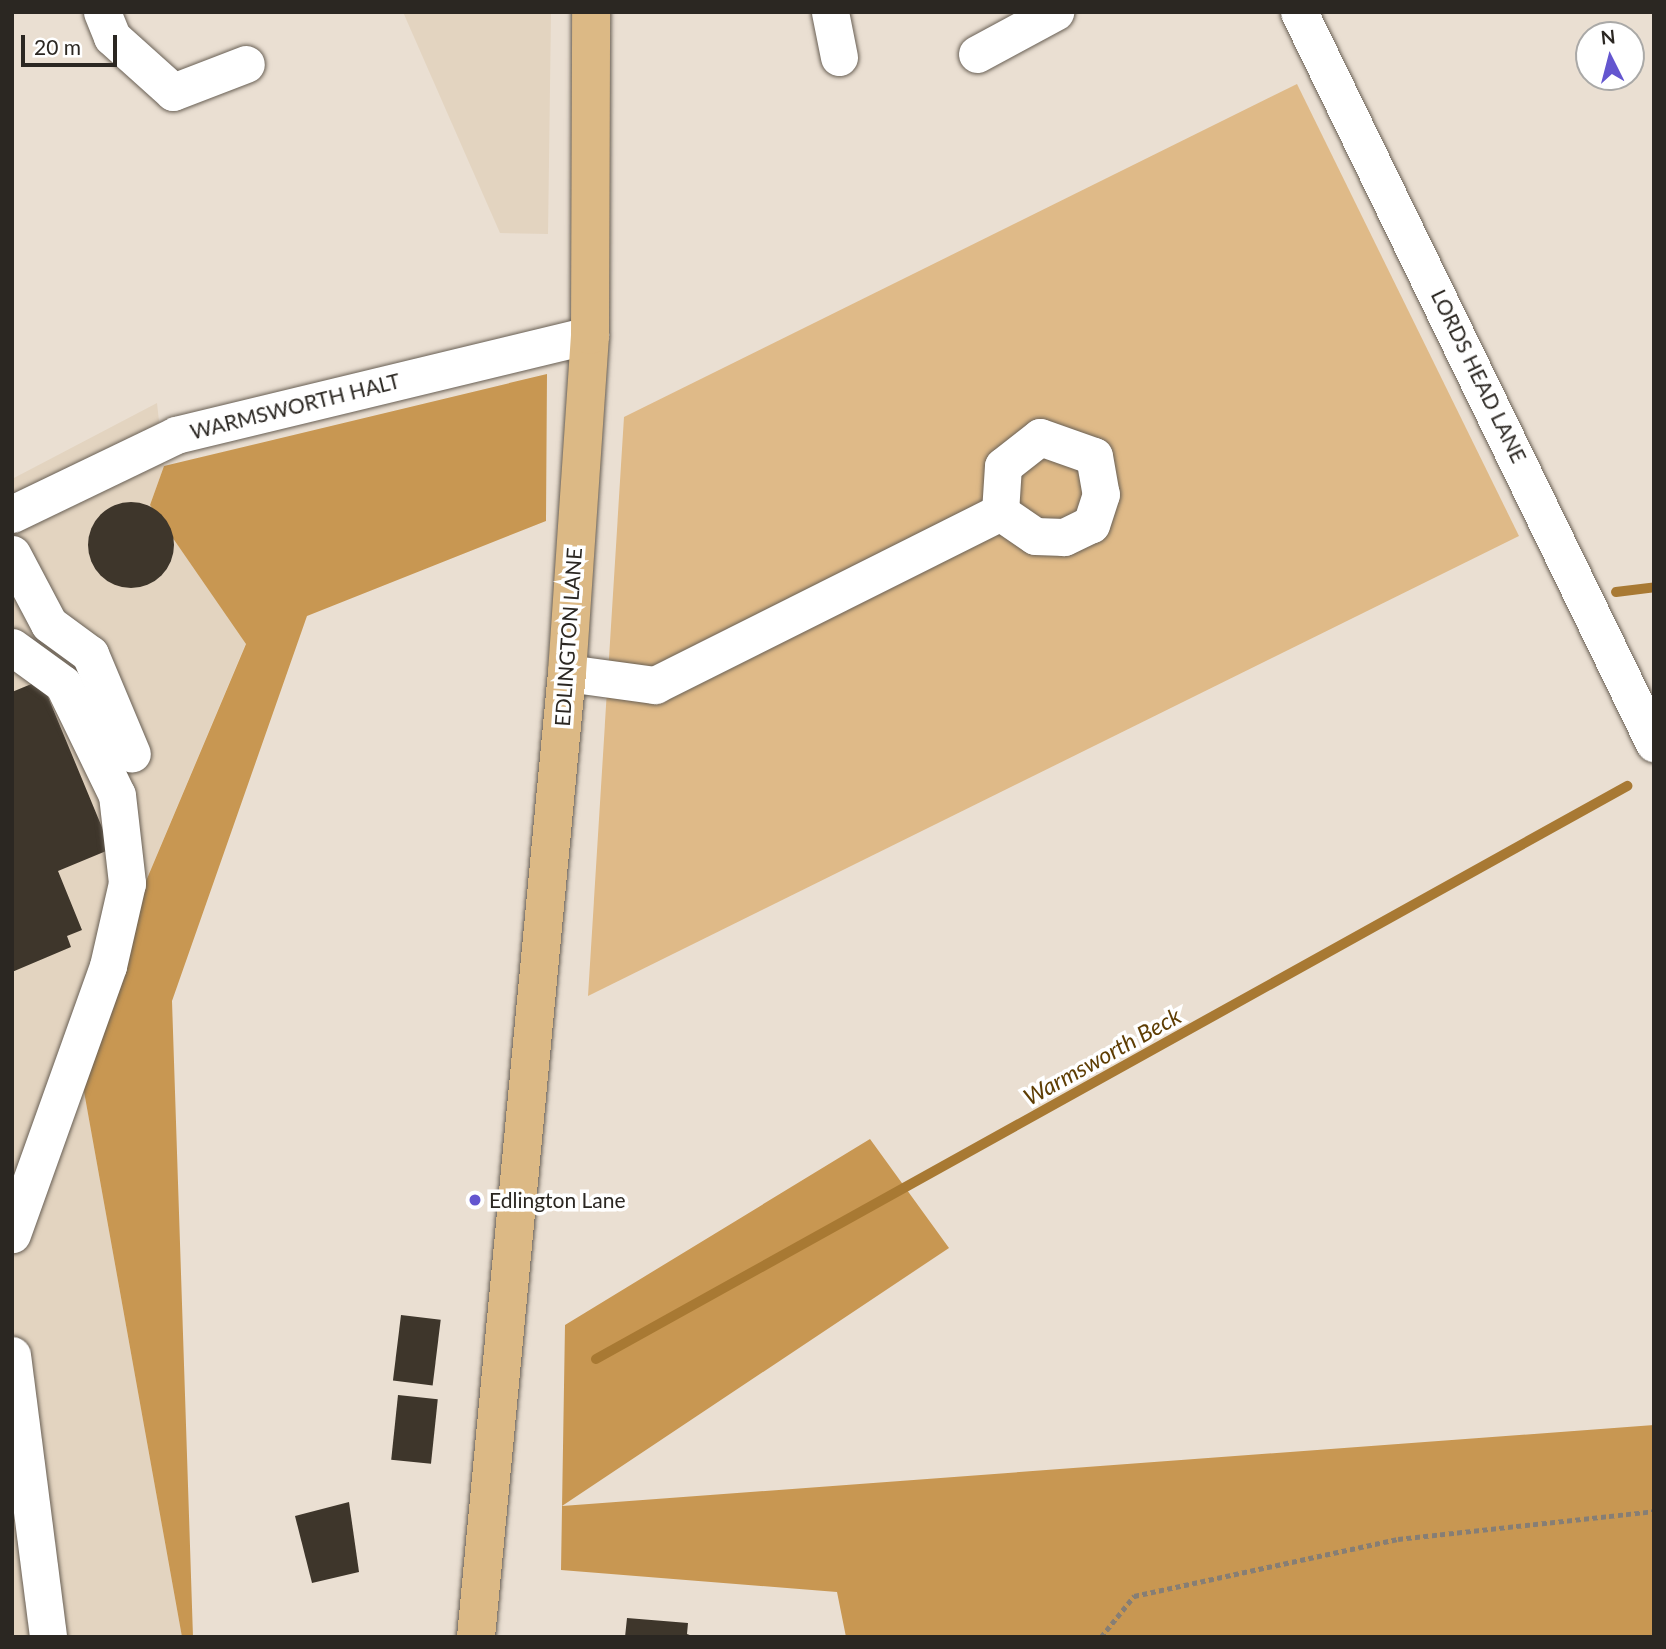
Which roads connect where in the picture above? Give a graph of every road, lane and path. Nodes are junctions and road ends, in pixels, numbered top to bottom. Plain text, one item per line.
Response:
1 (102, 12) edge
2 (591, 12) edge
3 (830, 12) edge
4 (1055, 12) edge
5 (1299, 12) edge
6 (977, 54) dead end
7 (839, 57) dead end
8 (246, 64) dead end
9 (590, 335) junction
10 (1000, 512) dead end
11 (12, 514) edge
12 (12, 554) edge
13 (12, 647) edge
14 (567, 673) junction
15 (1654, 743) edge
16 (132, 754) dead end
17 (12, 1234) edge
18 (12, 1355) edge
19 (1654, 1511) edge
20 (48, 1637) edge
21 (476, 1637) edge
22 (1101, 1637) edge

1 - 8 street
2 - 9 main road, EDLINGTON LANE
3 - 7 street
4 - 6 street
5 - 15 street, LORDS HEAD LANE
9 - 11 street, WARMSWORTH HALT
9 - 14 main road, EDLINGTON LANE
10 - 14 street
12 - 16 street
13 - 17 street
14 - 21 main road, EDLINGTON LANE
18 - 20 street
19 - 22 path

